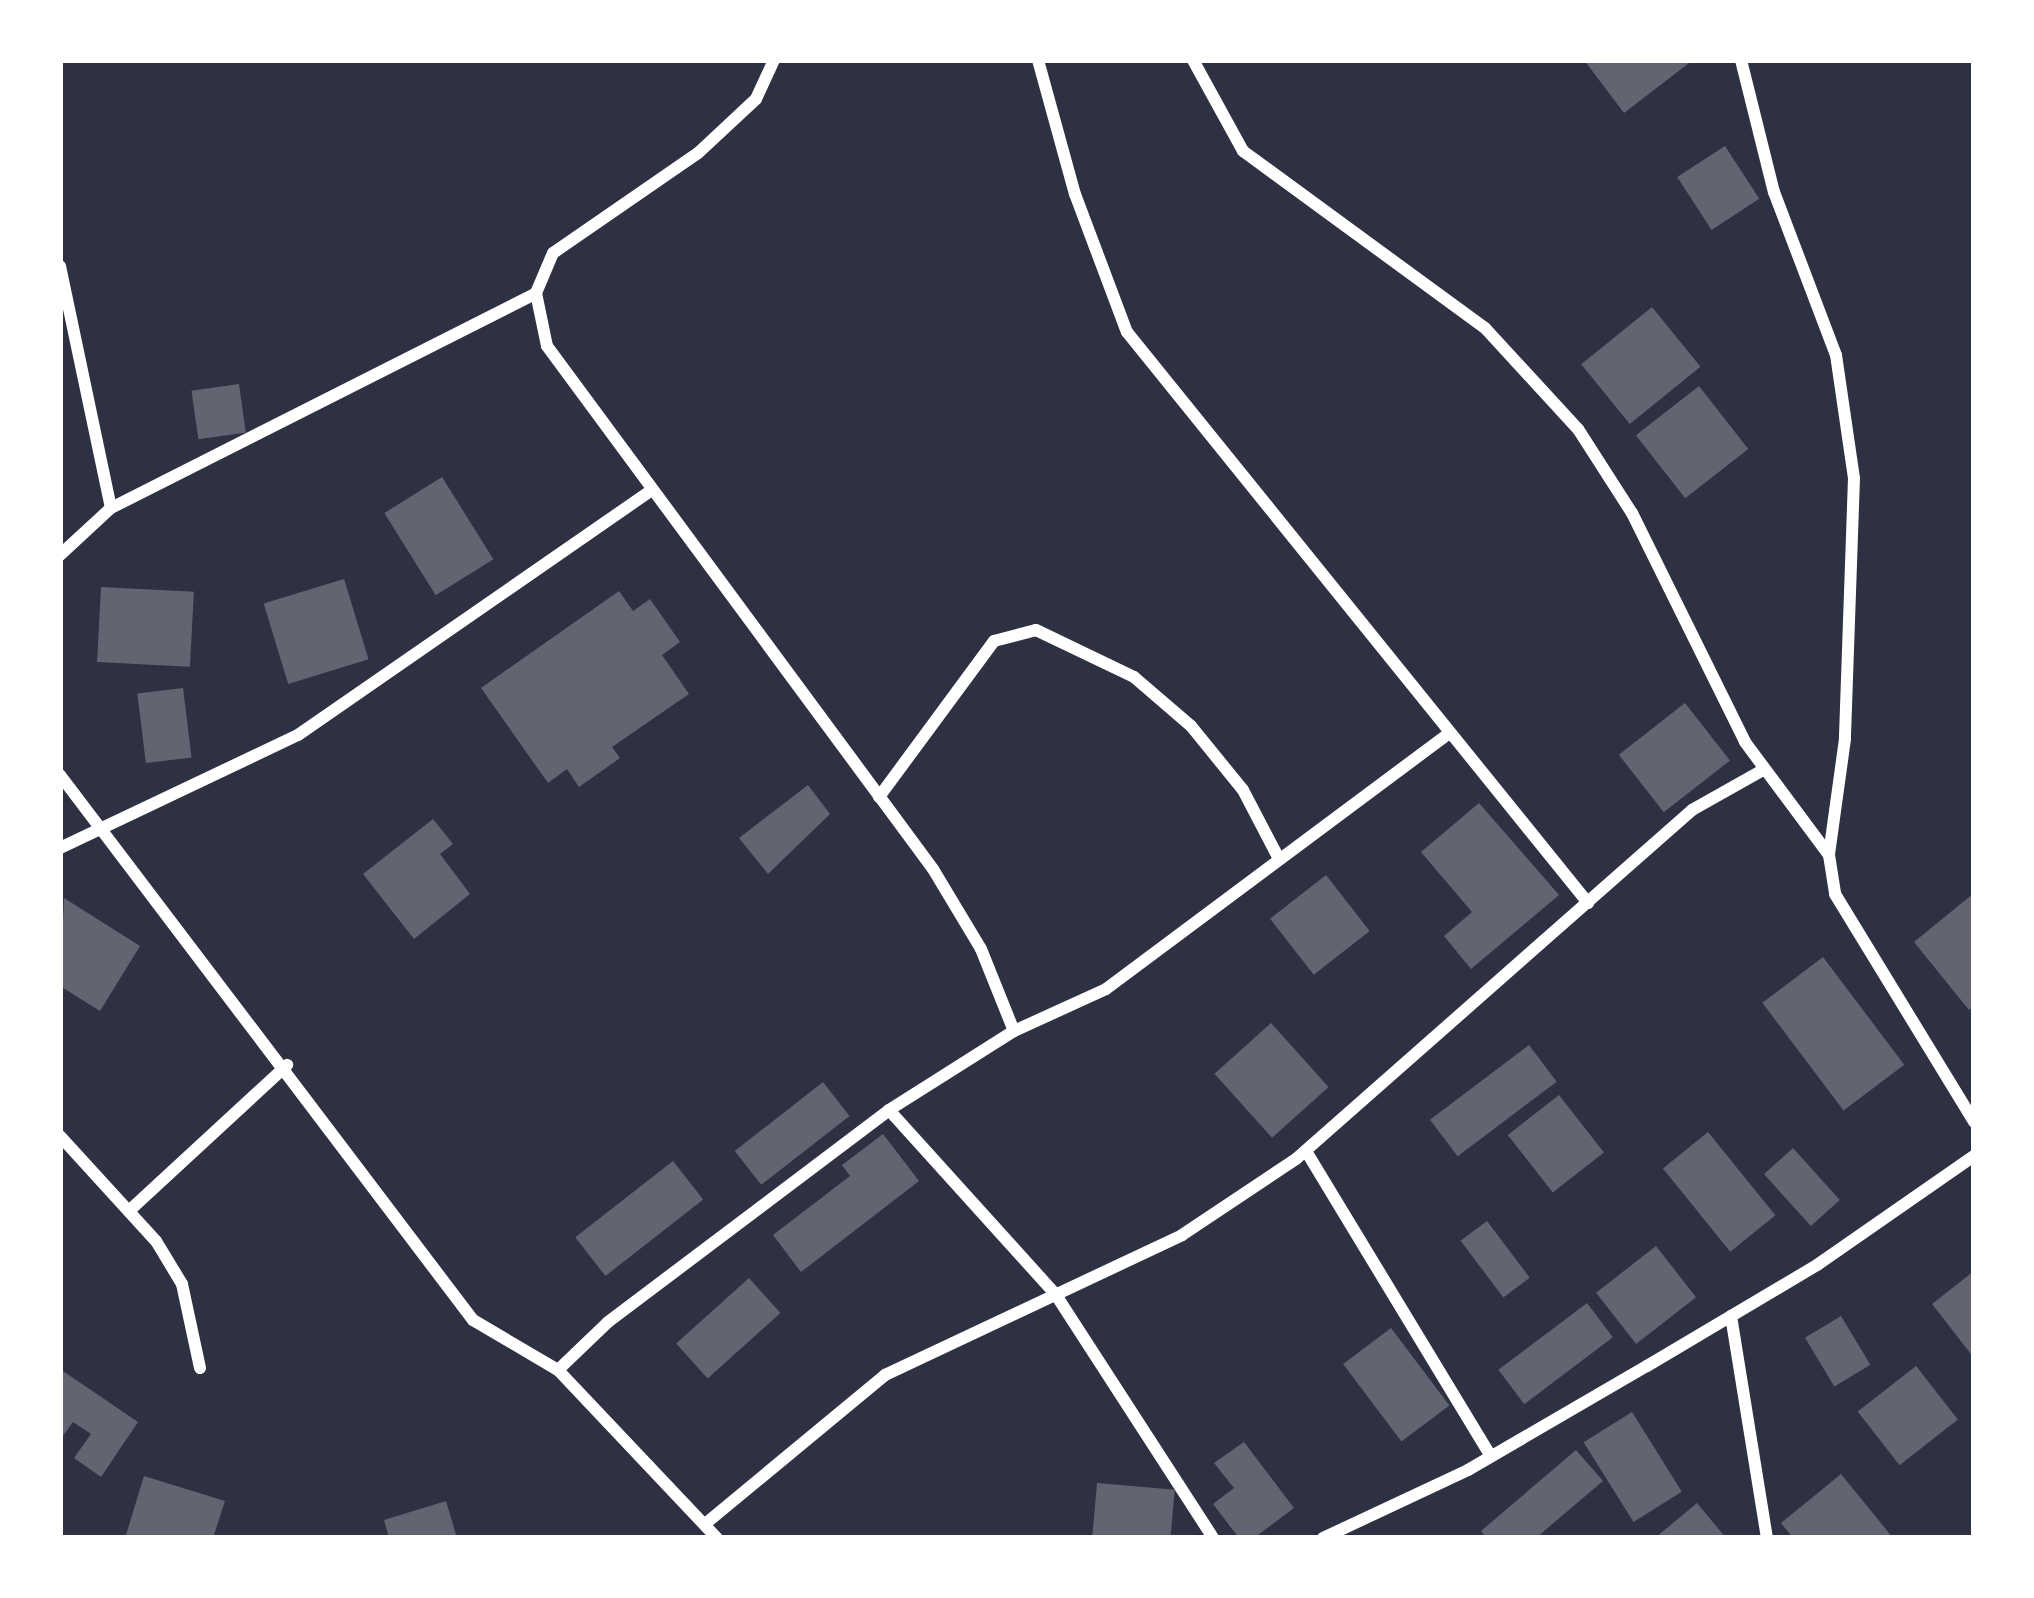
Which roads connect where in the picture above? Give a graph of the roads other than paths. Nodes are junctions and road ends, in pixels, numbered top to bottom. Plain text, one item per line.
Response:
1 (774, 60) edge
2 (1039, 60) edge
3 (1192, 60) edge
4 (1741, 60) edge
5 (60, 266) edge
6 (536, 293) junction
7 (652, 490) junction
8 (111, 508) junction
9 (60, 555) edge
10 (1449, 733) junction
11 (1762, 770) junction
12 (60, 775) edge
13 (879, 797) junction
14 (104, 830) junction
15 (60, 848) edge
16 (1829, 855) junction
17 (1278, 857) junction
18 (1588, 903) junction
19 (1014, 1031) junction
20 (287, 1065) junction
21 (889, 1110) junction
22 (1974, 1122) edge
23 (60, 1136) edge
24 (1306, 1151) junction
25 (1974, 1156) edge
26 (130, 1210) junction
27 (1056, 1295) junction
28 (1731, 1316) junction
29 (200, 1368) dead end
30 (558, 1370) junction
31 (1491, 1456) junction
32 (705, 1524) junction
33 (717, 1538) edge
34 (1213, 1538) edge
35 (1323, 1538) edge
36 (1767, 1538) edge

1 - 6 street
2 - 10 street
3 - 11 street
4 - 16 street
5 - 8 street
6 - 7 street
6 - 8 street
7 - 13 street
7 - 14 street
8 - 9 street
10 - 17 street
10 - 18 street
11 - 16 street
11 - 18 street
12 - 14 street
13 - 17 street
13 - 19 street
14 - 15 street
14 - 20 street
16 - 22 street
17 - 19 street
18 - 24 street
19 - 21 street
20 - 26 street
20 - 30 street
21 - 27 street
21 - 30 street
23 - 26 street
24 - 27 street
24 - 31 street
25 - 28 street
26 - 29 street
27 - 32 street
27 - 34 street
28 - 31 street
28 - 36 street
30 - 32 street
31 - 35 street
32 - 33 street

